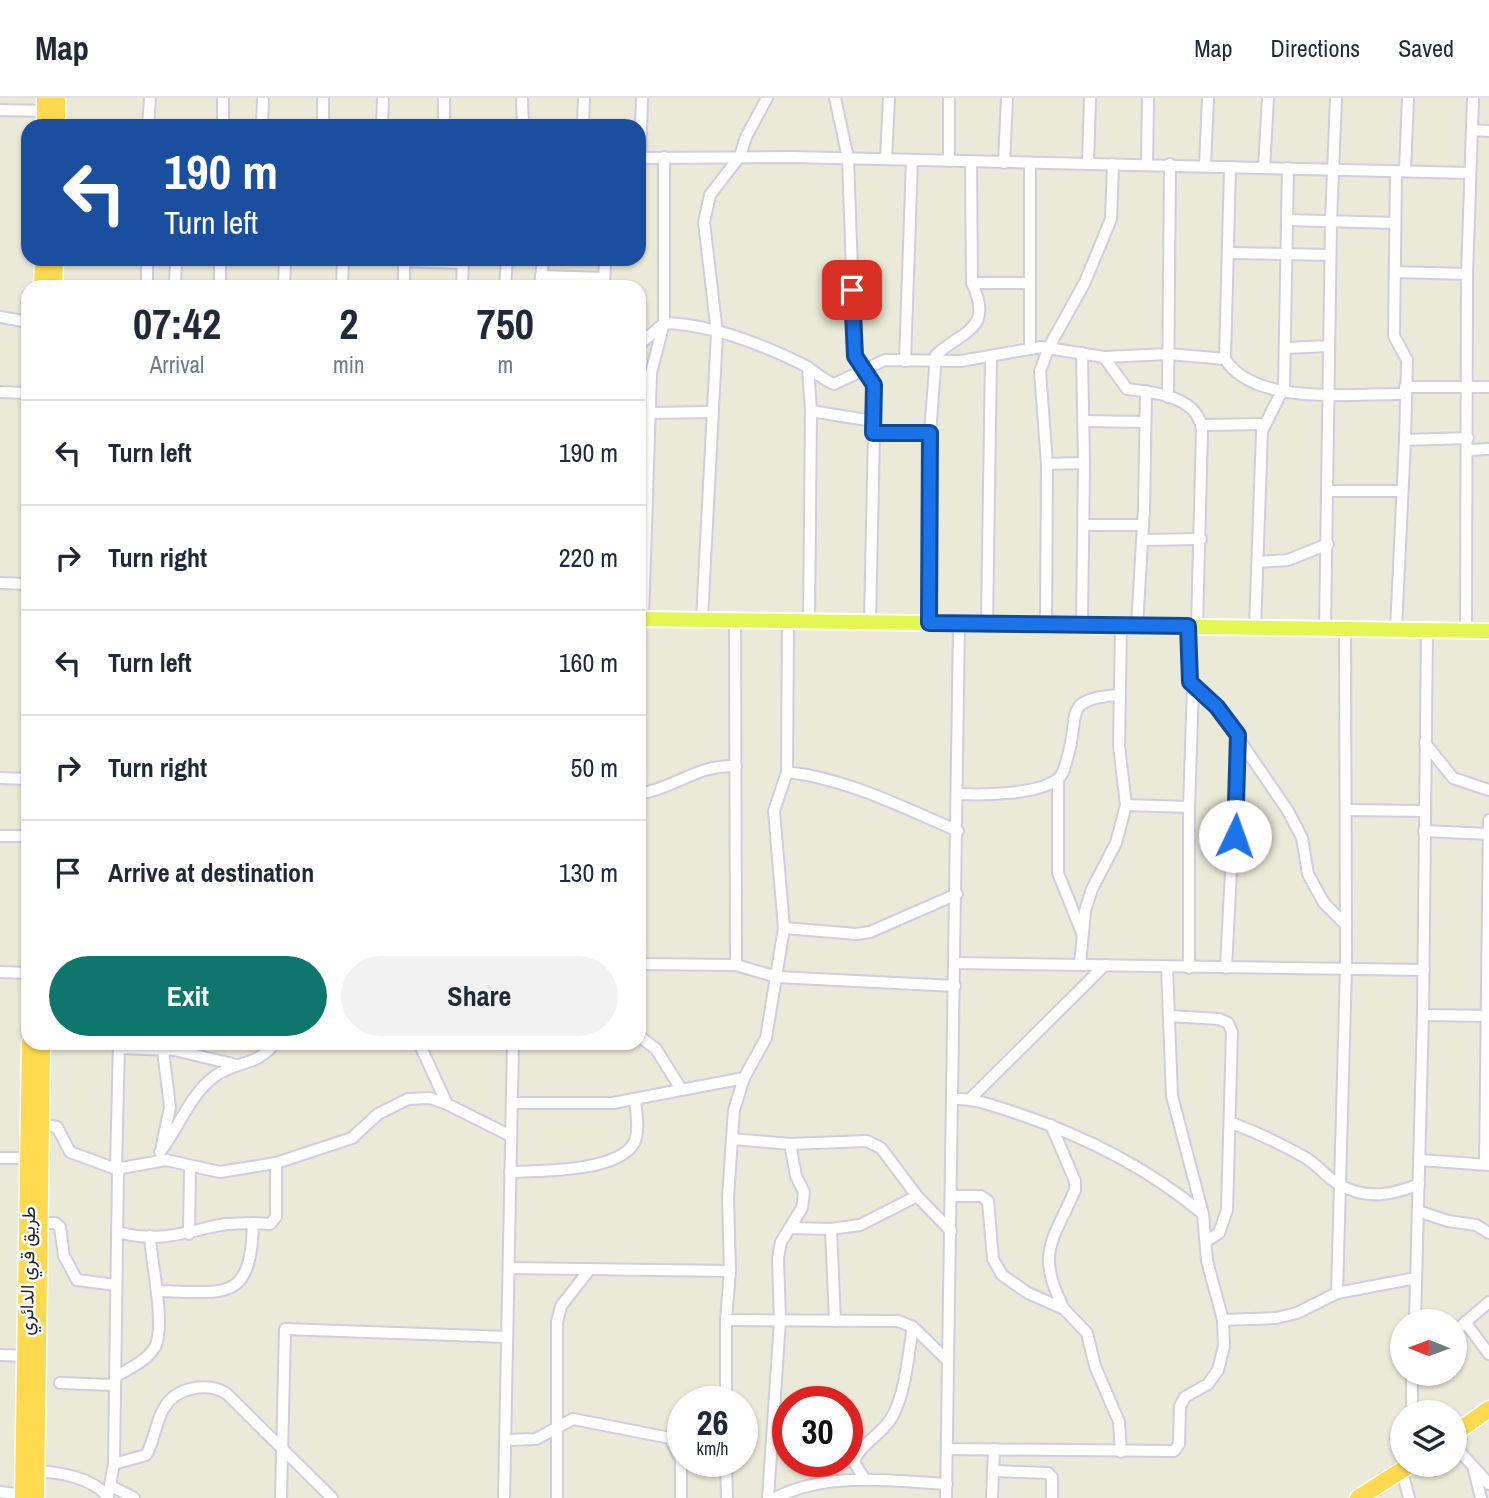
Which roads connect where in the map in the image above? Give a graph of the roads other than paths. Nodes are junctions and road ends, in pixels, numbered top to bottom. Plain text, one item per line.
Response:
1 (57, 98) edge
2 (150, 98) edge
3 (223, 98) edge
4 (263, 98) edge
5 (323, 98) edge
6 (383, 98) edge
7 (444, 98) edge
8 (522, 98) edge
9 (584, 98) edge
10 (642, 98) edge
11 (767, 98) edge
12 (835, 98) edge
13 (889, 98) edge
14 (949, 98) edge
15 (1007, 98) edge
16 (1090, 98) edge
17 (1148, 98) edge
18 (1209, 98) edge
19 (1268, 98) edge
20 (1336, 98) edge
21 (1408, 98) edge
22 (1473, 98) edge
23 (0, 110) edge
24 (45, 112) edge
25 (57, 119) edge
26 (148, 119) edge
27 (223, 119) edge
28 (262, 119) edge
29 (323, 119) edge
30 (382, 119) edge
31 (444, 119) edge
32 (523, 119) edge
33 (583, 119) edge
34 (641, 119) edge
35 (1472, 130) junction
36 (1489, 131) edge
37 (740, 156) junction
38 (646, 158) edge
39 (664, 158) junction
40 (848, 158) junction
41 (886, 159) junction
42 (912, 160) junction
43 (949, 161) junction
44 (971, 162) junction
45 (1004, 163) junction
46 (1030, 163) junction
47 (1088, 164) junction
48 (1113, 164) junction
49 (1147, 164) junction
50 (1170, 164) junction
51 (1205, 165) junction
52 (1230, 167) junction
53 (1264, 167) junction
54 (1332, 167) junction
55 (1288, 168) junction
56 (1401, 171) junction
57 (1471, 173) junction
58 (1288, 220) junction
59 (1331, 222) junction
60 (1395, 223) junction
61 (1228, 253) junction
62 (1288, 254) junction
63 (1330, 255) junction
64 (1395, 272) junction
65 (1467, 274) junction
66 (972, 283) junction
67 (1030, 283) junction
68 (0, 317) edge
69 (21, 321) edge
70 (664, 323) junction
71 (717, 333) junction
72 (646, 339) edge
73 (1049, 346) junction
74 (1329, 346) junction
75 (1030, 348) junction
76 (1286, 348) junction
77 (1082, 354) junction
78 (1169, 354) junction
79 (992, 356) junction
80 (1104, 357) junction
81 (1225, 359) junction
82 (905, 361) junction
83 (934, 362) junction
84 (808, 367) junction
85 (865, 369) junction
86 (1467, 386) junction
87 (1489, 387) edge
88 (1405, 390) junction
89 (1146, 391) junction
90 (0, 392) edge
91 (1283, 392) junction
92 (21, 393) edge
93 (1329, 393) junction
94 (1168, 397) junction
95 (811, 411) junction
96 (711, 412) junction
97 (650, 413) junction
98 (873, 421) junction
99 (1083, 421) junction
100 (1145, 422) junction
101 (1263, 424) junction
102 (1202, 425) junction
103 (873, 433) junction
104 (930, 433) junction
105 (1405, 440) junction
106 (1468, 444) junction
107 (1489, 449) edge
108 (1084, 463) junction
109 (1047, 464) junction
110 (1328, 491) junction
111 (1402, 491) junction
112 (646, 505) edge
113 (1084, 525) junction
114 (1143, 525) junction
115 (1142, 540) junction
116 (1201, 540) junction
117 (1328, 544) junction
118 (1259, 562) junction
119 (0, 583) edge
120 (21, 584) edge
121 (646, 619) edge
122 (702, 620) junction
123 (734, 620) junction
124 (788, 621) junction
125 (809, 621) junction
126 (870, 622) junction
127 (929, 623) junction
128 (959, 624) junction
129 (987, 624) junction
130 (1046, 625) junction
131 (1082, 625) junction
132 (1121, 625) junction
133 (1138, 626) junction
134 (1193, 626) junction
135 (1255, 628) junction
136 (1345, 628) junction
137 (1325, 629) junction
138 (1396, 629) junction
139 (1427, 630) junction
140 (1466, 631) junction
141 (1489, 631) edge
142 (1193, 687) junction
143 (1118, 695) junction
144 (1238, 735) junction
145 (1425, 743) junction
146 (736, 766) junction
147 (787, 772) junction
148 (0, 778) edge
149 (21, 779) edge
150 (1058, 779) junction
151 (1489, 790) edge
152 (646, 792) edge
153 (958, 794) junction
154 (1126, 805) junction
155 (1189, 807) junction
156 (1348, 810) junction
157 (1424, 811) junction
158 (1489, 820) edge
159 (958, 831) junction
160 (1424, 831) junction
161 (1489, 834) edge
162 (0, 836) edge
163 (21, 836) edge
164 (957, 894) junction
165 (1346, 925) junction
166 (784, 928) junction
167 (1082, 933) junction
168 (955, 963) junction
169 (646, 964) edge
170 (736, 965) junction
171 (1080, 965) junction
172 (1105, 965) junction
173 (1346, 967) junction
174 (1167, 968) junction
175 (1189, 968) junction
176 (1226, 968) junction
177 (1424, 970) junction
178 (0, 972) edge
179 (21, 973) edge
180 (777, 977) junction
181 (955, 986) junction
182 (1423, 1015) junction
183 (1169, 1016) junction
184 (1488, 1017) edge
185 (646, 1041) edge
186 (30, 1050) edge
187 (42, 1050) edge
188 (119, 1050) edge
189 (171, 1050) edge
190 (179, 1050) edge
191 (269, 1050) edge
192 (422, 1050) edge
193 (513, 1050) edge
194 (237, 1065) junction
195 (744, 1078) junction
196 (681, 1089) junction
197 (953, 1098) junction
198 (971, 1098) junction
199 (635, 1099) junction
200 (512, 1103) junction
201 (447, 1104) junction
202 (1487, 1104) edge
203 (1232, 1123) junction
204 (41, 1124) junction
205 (1051, 1125) junction
206 (511, 1136) junction
207 (732, 1139) junction
208 (790, 1144) junction
209 (158, 1156) junction
210 (0, 1158) edge
211 (29, 1158) junction
212 (1420, 1160) junction
213 (276, 1163) junction
214 (1487, 1164) edge
215 (190, 1166) junction
216 (117, 1169) junction
217 (510, 1172) junction
218 (1419, 1184) junction
219 (1339, 1185) junction
220 (918, 1196) junction
221 (951, 1196) junction
222 (1418, 1211) junction
223 (1203, 1214) junction
224 (40, 1223) junction
225 (253, 1223) junction
226 (792, 1228) junction
227 (831, 1229) junction
228 (951, 1231) junction
229 (118, 1232) junction
230 (1489, 1233) edge
231 (189, 1234) junction
232 (150, 1236) junction
233 (1208, 1240) junction
234 (509, 1268) junction
235 (590, 1269) junction
236 (730, 1271) junction
237 (1416, 1278) junction
238 (116, 1285) junction
239 (158, 1292) junction
240 (1337, 1293) junction
241 (1489, 1301) edge
242 (1064, 1309) junction
243 (1416, 1309) edge
244 (726, 1320) junction
245 (1223, 1320) junction
246 (1467, 1320) edge
247 (779, 1321) junction
248 (835, 1321) junction
249 (1467, 1325) edge
250 (913, 1327) junction
251 (507, 1337) junction
252 (1489, 1354) edge
253 (0, 1355) edge
254 (26, 1356) junction
255 (948, 1361) junction
256 (115, 1381) junction
257 (61, 1383) dead end
258 (726, 1386) edge
259 (1489, 1409) edge
260 (1467, 1425) edge
261 (559, 1426) junction
262 (506, 1440) junction
263 (947, 1448) junction
264 (994, 1449) junction
265 (283, 1452) junction
266 (1121, 1452) junction
267 (1467, 1461) edge
268 (114, 1464) junction
269 (1474, 1469) junction
270 (36, 1471) junction
271 (993, 1471) junction
272 (726, 1477) edge
273 (1392, 1477) edge
274 (1407, 1477) edge
275 (864, 1480) junction
276 (947, 1484) junction
277 (1489, 1485) edge
278 (0, 1492) edge
279 (109, 1493) edge
280 (27, 1497) edge
281 (134, 1498) edge
282 (281, 1498) edge
283 (332, 1498) edge
284 (504, 1498) edge
285 (557, 1498) edge
286 (681, 1498) edge
287 (727, 1498) edge
288 (768, 1498) edge
289 (775, 1498) edge
290 (946, 1498) edge
291 (992, 1498) edge
292 (1052, 1498) edge
293 (1358, 1498) edge
294 (1409, 1498) edge
295 (1481, 1498) edge

1 - 25 highway
2 - 26 street
3 - 27 street
4 - 28 street
5 - 29 street
6 - 30 street
7 - 31 street
8 - 32 street
9 - 33 street
10 - 34 street
11 - 37 street
12 - 40 street
13 - 41 street
14 - 43 street
15 - 45 street
16 - 47 street
17 - 49 street
18 - 51 street
19 - 53 street
20 - 54 street
21 - 56 street
22 - 35 street
23 - 24 street
35 - 36 street
35 - 57 street
37 - 39 street
37 - 40 street
37 - 71 street
38 - 39 street
39 - 70 street
40 - 41 street
40 - 85 street
41 - 42 street
42 - 43 street
42 - 82 street
43 - 44 street
44 - 45 street
44 - 66 street
45 - 46 street
46 - 47 street
46 - 67 street
47 - 48 street
48 - 49 street
48 - 73 street
49 - 50 street
50 - 51 street
50 - 78 street
51 - 52 street
52 - 53 street
52 - 61 street
53 - 55 street
54 - 55 street
54 - 56 street
54 - 59 street
55 - 58 street
56 - 57 street
56 - 60 street
57 - 65 street
58 - 59 street
58 - 62 street
59 - 60 street
59 - 63 street
60 - 64 street
61 - 62 street
61 - 81 street
62 - 63 street
62 - 76 street
63 - 74 street
64 - 65 street
64 - 88 street
65 - 86 street
66 - 67 street
66 - 83 street
67 - 75 street
68 - 69 street
70 - 71 street
70 - 72 street
70 - 97 street
71 - 84 street
71 - 96 street
73 - 75 street
73 - 77 street
73 - 109 street
74 - 76 street
74 - 93 street
75 - 79 street
76 - 91 street
77 - 80 street
77 - 99 street
78 - 80 street
78 - 81 street
78 - 94 street
79 - 83 street
79 - 129 street
80 - 89 street
81 - 91 street
82 - 83 street
82 - 85 street
83 - 104 street
84 - 85 street
84 - 95 street
85 - 98 street
86 - 87 street
86 - 88 street
86 - 106 street
88 - 93 street
88 - 105 street
89 - 94 street
89 - 100 street
90 - 92 street
91 - 93 street
91 - 101 street
93 - 110 street
94 - 102 street
95 - 98 street
95 - 125 street
96 - 97 street
96 - 122 street
97 - 112 street
98 - 103 street
99 - 100 street
99 - 108 street
100 - 114 street
101 - 102 street
101 - 118 street
102 - 116 street
103 - 104 street
103 - 126 street
104 - 127 street
105 - 106 street
105 - 111 street
106 - 107 street
106 - 140 street
108 - 109 street
108 - 113 street
109 - 130 street
110 - 111 street
110 - 117 street
111 - 138 street
113 - 114 street
113 - 131 street
114 - 115 street
115 - 116 street
115 - 133 street
116 - 134 street
117 - 118 street
117 - 137 street
118 - 135 street
119 - 120 street
121 - 122 main road
122 - 123 main road
123 - 124 main road
123 - 146 street
124 - 125 main road
124 - 147 street
125 - 126 main road
126 - 127 main road
127 - 128 main road
128 - 129 main road
128 - 153 street
129 - 130 main road
130 - 131 main road
131 - 132 main road
132 - 133 main road
132 - 143 street
133 - 134 main road
134 - 135 main road
134 - 142 street
135 - 137 main road
136 - 137 main road
136 - 138 main road
136 - 156 street
138 - 139 main road
139 - 140 main road
139 - 145 street
140 - 141 main road
142 - 144 street
142 - 155 street
143 - 150 street
143 - 154 street
144 - 165 street
144 - 176 street
145 - 151 street
145 - 157 street
146 - 152 street
146 - 170 street
147 - 159 street
147 - 166 street
148 - 149 street
150 - 153 street
150 - 167 street
153 - 159 street
154 - 155 street
154 - 167 street
155 - 175 street
156 - 157 street
156 - 165 street
157 - 160 street
158 - 161 street
159 - 164 street
160 - 161 street
160 - 177 street
161 - 184 street
162 - 163 street
164 - 166 street
164 - 168 street
165 - 173 street
166 - 180 street
167 - 171 street
168 - 171 street
168 - 181 street
169 - 170 street
170 - 180 street
171 - 172 street
172 - 174 street
172 - 198 street
173 - 176 street
173 - 177 street
173 - 219 street
174 - 175 street
174 - 183 street
175 - 176 street
177 - 182 street
178 - 179 street
180 - 181 street
180 - 195 street
181 - 197 street
182 - 184 street
182 - 212 street
183 - 203 street
183 - 223 street
184 - 202 street
185 - 196 street
186 - 211 highway, طريق قري الدائري
187 - 204 highway, طريق قري الدائري
188 - 216 street
189 - 209 street
190 - 194 street
191 - 194 street
192 - 201 street
193 - 200 street
194 - 209 street
195 - 196 street
195 - 207 street
196 - 199 street
197 - 198 street
197 - 221 street
198 - 205 street
199 - 200 street
199 - 217 street
200 - 206 street
201 - 206 street
201 - 213 street
202 - 214 street
203 - 219 street
203 - 233 street
204 - 216 street
204 - 224 highway, طريق قري الدائري
205 - 223 street
205 - 242 street
206 - 217 street
207 - 208 street
207 - 236 street
208 - 220 street
208 - 226 street
209 - 215 street
209 - 216 street
210 - 211 street
211 - 254 highway, طريق قري الدائري
212 - 214 street
212 - 218 street
213 - 215 street
213 - 225 street
215 - 231 street
216 - 229 street
217 - 234 street
218 - 219 street
218 - 222 street
219 - 240 street
220 - 227 street
220 - 228 street
221 - 228 street
221 - 242 street
222 - 230 street
222 - 237 street
223 - 233 street
224 - 238 street
224 - 270 highway, طريق قري الدائري
225 - 231 street
225 - 239 street
226 - 227 street
226 - 247 street
227 - 248 street
228 - 255 street
229 - 232 street
229 - 238 street
231 - 232 street
232 - 239 street
233 - 245 street
234 - 235 street
234 - 251 street
235 - 236 street
235 - 261 street
236 - 244 street
237 - 240 street
237 - 243 street
238 - 256 street
239 - 256 street
240 - 245 street
241 - 246 street
242 - 266 street
244 - 247 street
244 - 258 street
245 - 266 street
247 - 248 street
247 - 288 street
248 - 250 street
249 - 252 street
250 - 255 street
250 - 275 street
251 - 262 street
251 - 265 street
253 - 254 street
254 - 280 highway, طريق قري الدائري
255 - 263 street
256 - 257 street
256 - 268 street
259 - 260 highway
261 - 262 street
261 - 285 street
261 - 286 street
262 - 284 street
263 - 264 street
263 - 276 street
264 - 266 street
264 - 271 street
265 - 268 street
265 - 282 street
265 - 283 street
267 - 269 street
268 - 279 street
269 - 277 street
269 - 295 street
270 - 279 street
270 - 280 highway, طريق قري الدائري
271 - 291 street
271 - 292 street
272 - 287 street
273 - 293 highway
274 - 294 street
275 - 276 street
275 - 289 street
276 - 290 street
278 - 280 street
279 - 281 street

